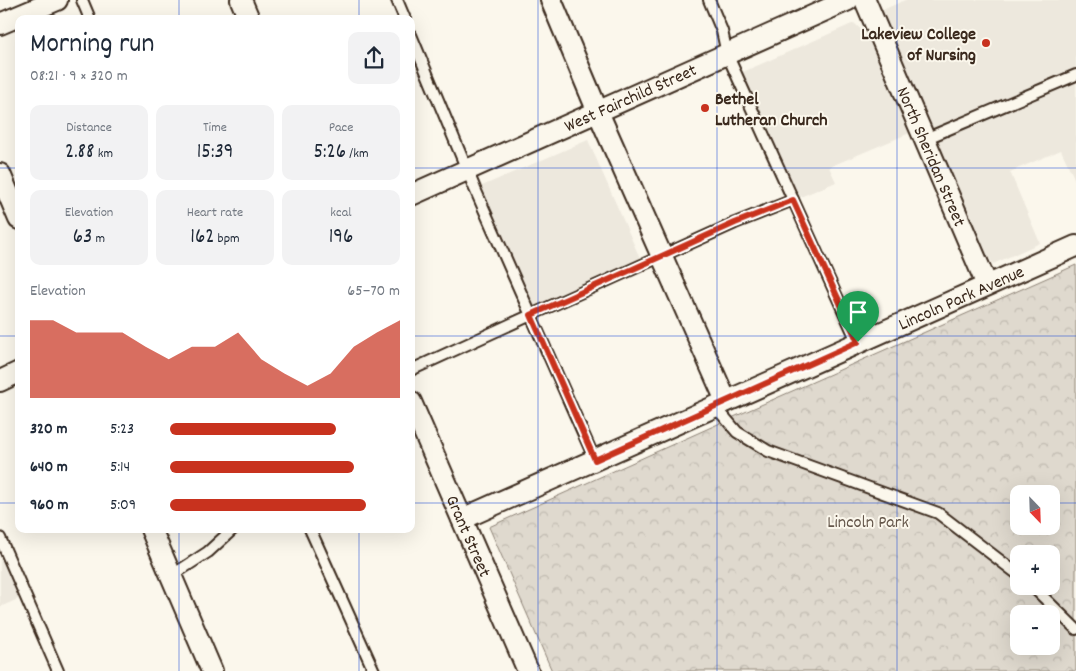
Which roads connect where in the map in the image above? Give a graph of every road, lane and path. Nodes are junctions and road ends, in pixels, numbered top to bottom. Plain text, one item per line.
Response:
1 (57, 0) edge
2 (82, 0) edge
3 (241, 0) edge
4 (397, 0) edge
5 (551, 0) edge
6 (709, 0) edge
7 (848, 0) edge
8 (865, 0) edge
9 (21, 15) edge
10 (88, 15) edge
11 (247, 15) edge
12 (403, 15) edge
13 (15, 18) edge
14 (0, 24) edge
15 (415, 45) edge
16 (727, 54) junction
17 (1076, 75) edge
18 (598, 112) junction
19 (925, 139) junction
20 (467, 170) junction
21 (0, 174) edge
22 (415, 193) edge
23 (793, 200) junction
24 (15, 209) edge
25 (1076, 246) edge
26 (662, 256) junction
27 (987, 285) junction
28 (531, 315) junction
29 (858, 342) junction
30 (415, 368) edge
31 (15, 374) edge
32 (0, 381) edge
33 (721, 404) junction
34 (415, 411) edge
35 (595, 460) junction
36 (462, 519) junction
37 (153, 533) edge
38 (229, 533) edge
39 (312, 533) edge
40 (0, 538) edge
41 (1010, 568) edge
42 (171, 576) junction
43 (1041, 595) edge
44 (1076, 629) edge
45 (58, 671) edge
46 (212, 671) edge
47 (374, 671) edge
48 (528, 671) edge

1 - 9 street
2 - 10 lane
3 - 11 street
4 - 12 lane
5 - 18 street
6 - 16 lane
7 - 16 street, West Fairchild Street
8 - 19 street, North Sheridan Street
13 - 14 street
15 - 20 lane
16 - 18 street, West Fairchild Street
16 - 23 lane
17 - 19 lane
18 - 20 street, West Fairchild Street
18 - 26 street
19 - 27 street, North Sheridan Street
20 - 22 street, West Fairchild Street
20 - 28 lane
21 - 24 street
23 - 26 lane
23 - 29 lane
25 - 27 street, Lincoln Park Avenue
26 - 28 lane
26 - 33 street
27 - 29 street, Lincoln Park Avenue
28 - 30 lane
28 - 35 lane
29 - 33 street, Lincoln Park Avenue
31 - 32 street
33 - 35 street, Lincoln Park Avenue
33 - 41 lane
34 - 36 street, Grant Street
35 - 36 street, Lincoln Park Avenue
36 - 48 street, Grant Street
37 - 42 street
38 - 42 lane
39 - 47 lane
40 - 45 lane
42 - 46 street
43 - 44 lane

